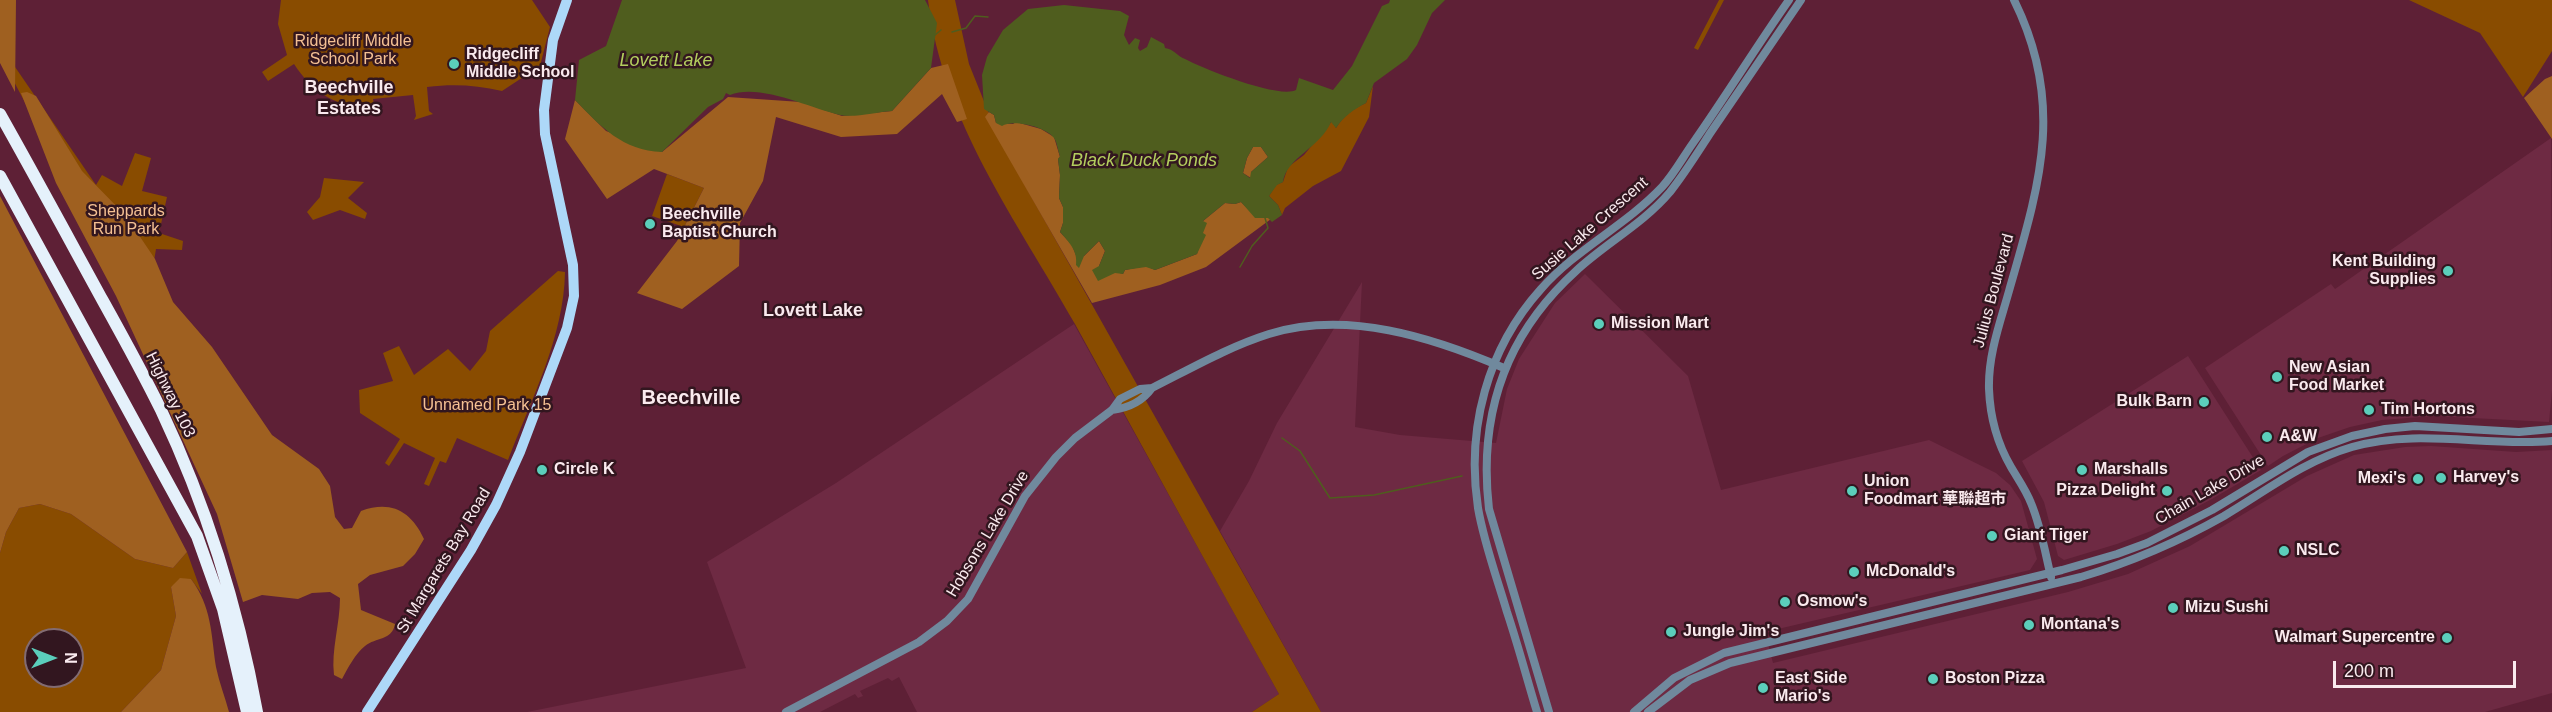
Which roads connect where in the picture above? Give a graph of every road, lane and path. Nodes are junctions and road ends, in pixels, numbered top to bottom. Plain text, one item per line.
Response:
1 (567, 0) edge
2 (1789, 0) edge
3 (1802, 0) edge
4 (2014, 0) edge
5 (0, 114) edge
6 (0, 176) edge
7 (1494, 364) junction
8 (1504, 368) junction
9 (2552, 429) edge
10 (2552, 441) edge
11 (2050, 573) junction
12 (2052, 584) junction
13 (1885, 613) junction
14 (1887, 623) junction
15 (247, 712) edge
16 (257, 712) edge
17 (367, 712) edge
18 (786, 712) edge
19 (1537, 712) edge
20 (1549, 712) edge
21 (1634, 712) edge
22 (1648, 712) edge

1 - 17 main road, St Margarets Bay Road
2 - 7 street, Susie Lake Crescent
3 - 8 street, Susie Lake Crescent
4 - 11 street, Julius Boulevard
5 - 16 highway, Highway 103
6 - 15 highway
7 - 8 street, Hobsons Lake Drive
7 - 18 street, Hobsons Lake Drive
7 - 19 street, Susie Lake Crescent
8 - 20 street, Susie Lake Crescent
9 - 11 street, Chain Lake Drive
10 - 12 street, Chain Lake Drive
11 - 12 street, Julius Boulevard
11 - 13 street, Chain Lake Drive
12 - 14 street, Chain Lake Drive
13 - 14 street
13 - 21 street, Chain Lake Drive
14 - 22 street, Chain Lake Drive

